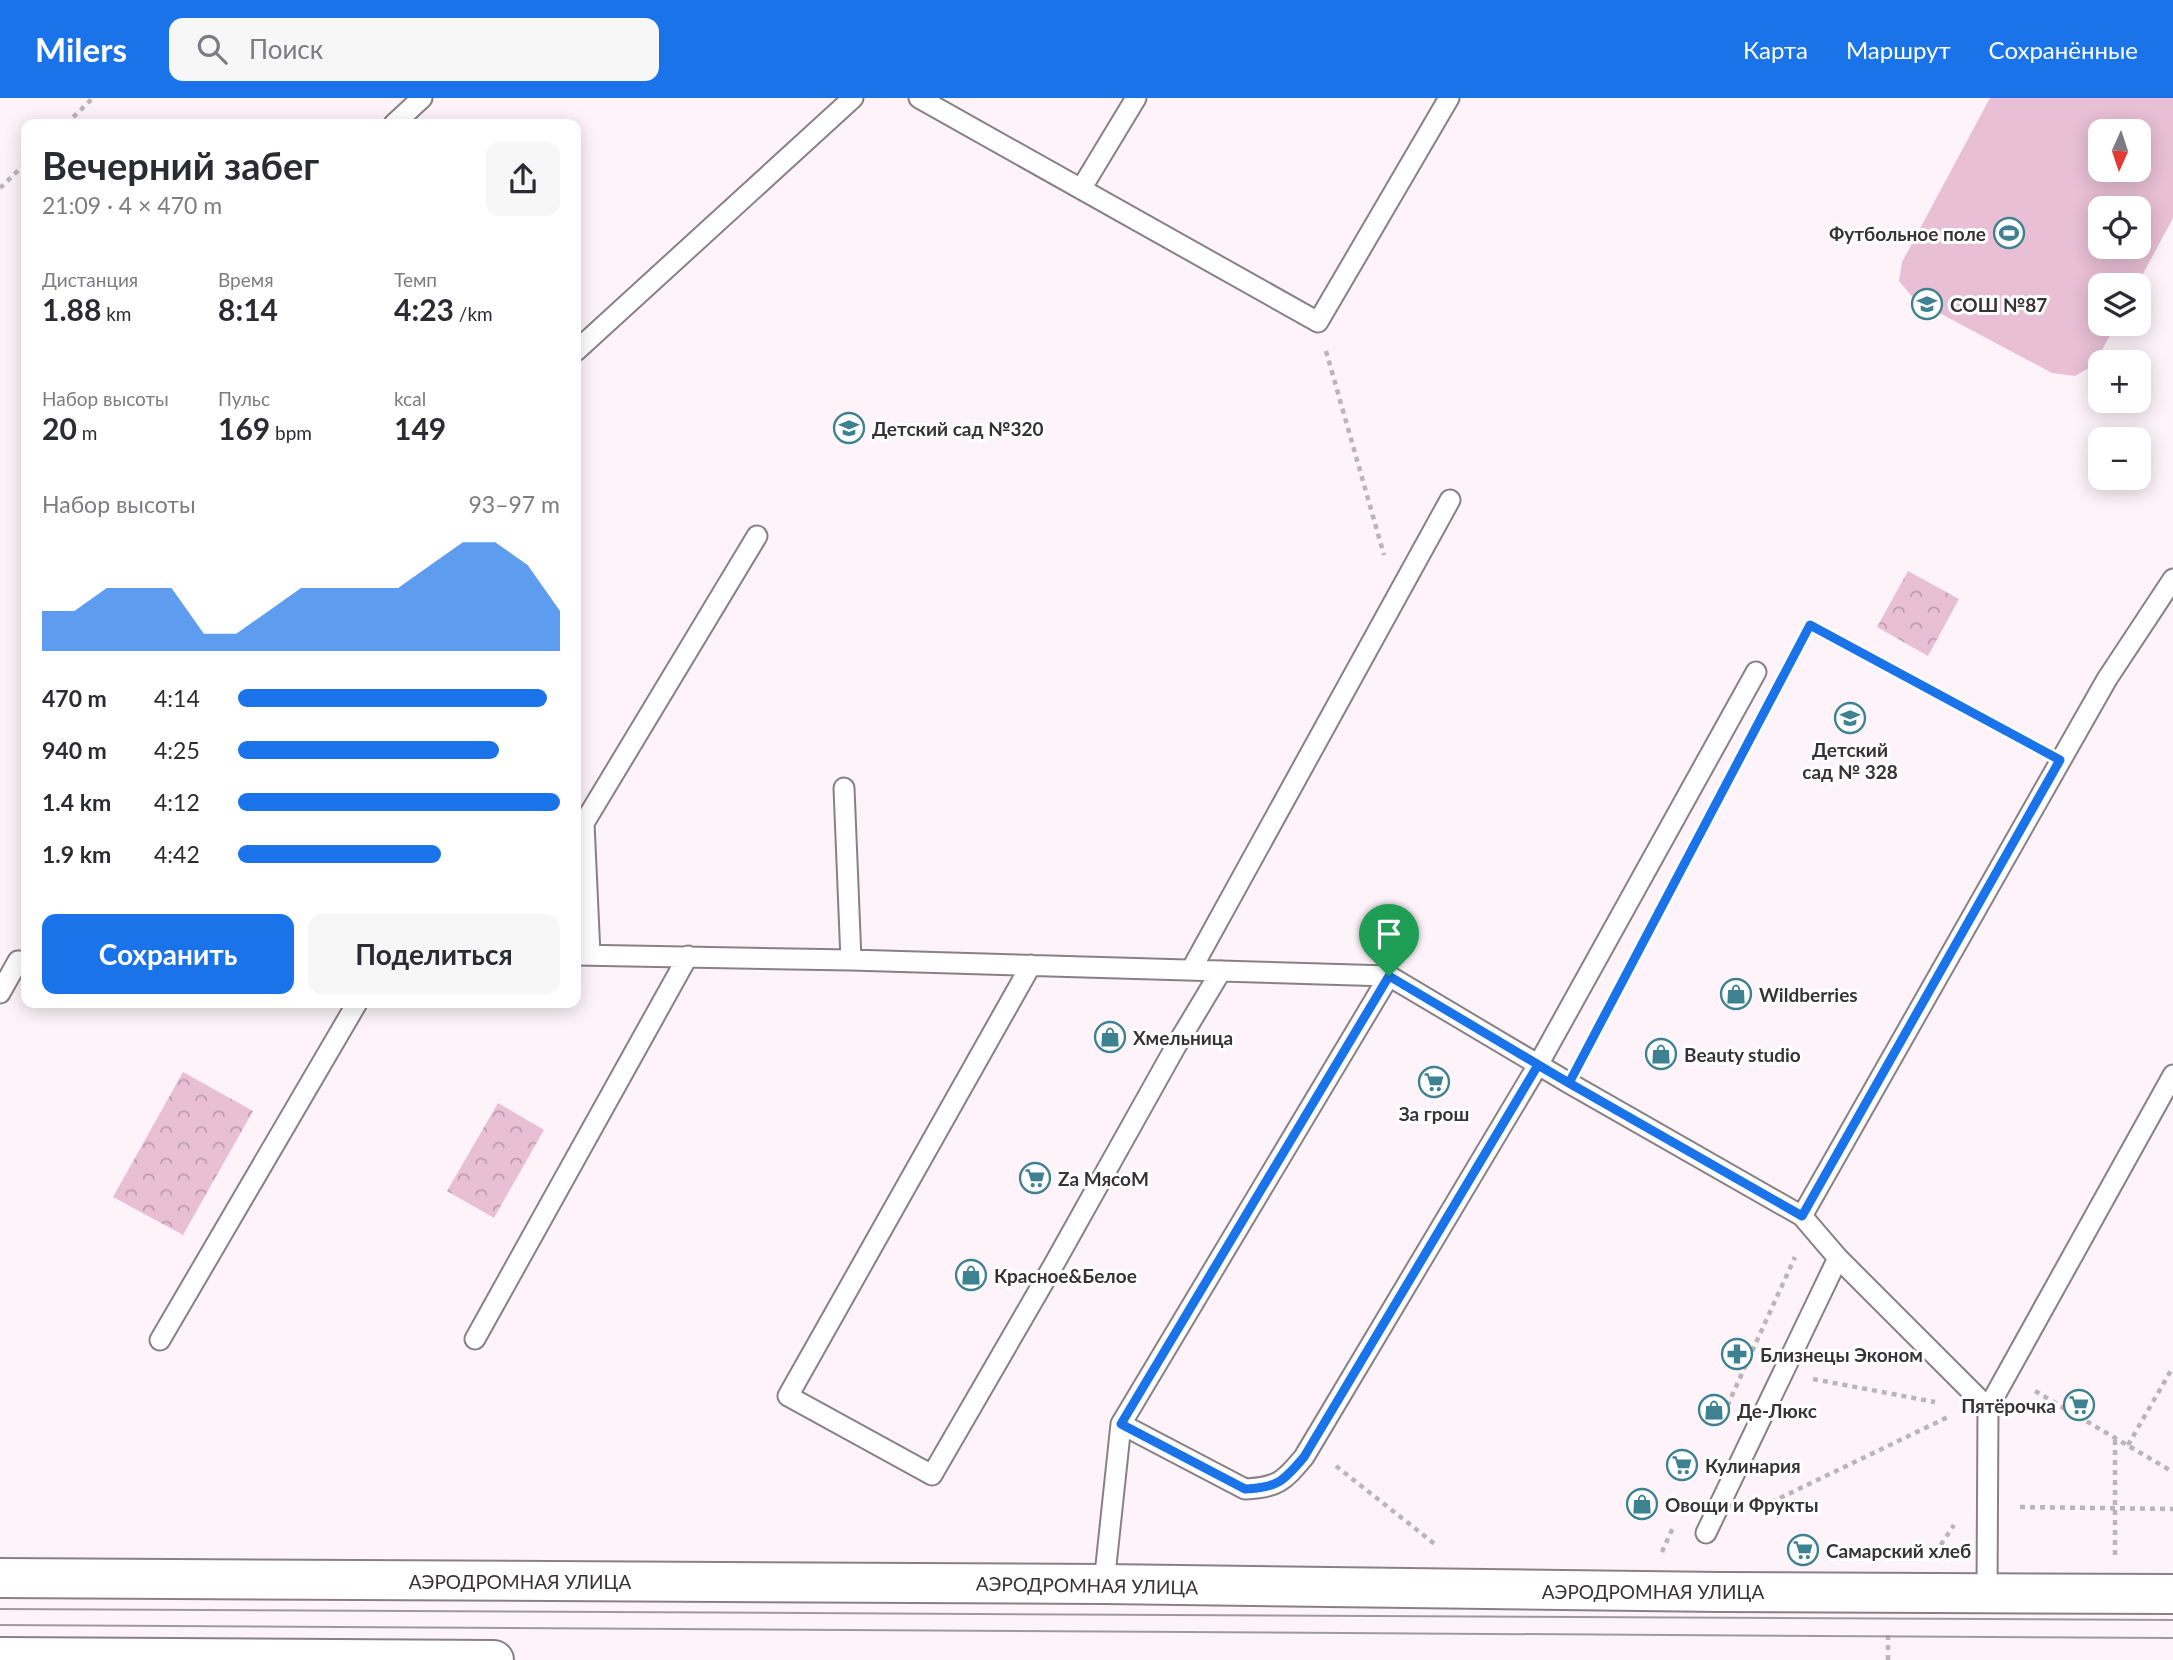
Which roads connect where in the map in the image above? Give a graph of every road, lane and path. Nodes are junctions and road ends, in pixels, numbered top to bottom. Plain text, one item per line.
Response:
1 (93, 98) edge
2 (422, 98) edge
3 (853, 98) edge
4 (919, 98) edge
5 (1136, 98) edge
6 (1450, 98) edge
7 (71, 119) edge
8 (399, 119) edge
9 (21, 168) edge
10 (0, 188) edge
11 (1081, 189) junction
12 (1318, 323) junction
13 (581, 346) edge
14 (1450, 500) dead end
15 (757, 536) dead end
16 (2173, 579) edge
17 (1396, 596) junction
18 (1756, 672) dead end
19 (1784, 675) dead end
20 (2060, 760) junction
21 (844, 788) dead end
22 (583, 955) edge
23 (688, 956) junction
24 (18, 958) edge
25 (851, 960) junction
26 (1031, 965) junction
27 (1191, 970) junction
28 (1221, 971) junction
29 (1389, 976) junction
30 (0, 993) edge
31 (354, 1008) edge
32 (1538, 1065) junction
33 (2173, 1074) edge
34 (1802, 1216) junction
35 (1797, 1253) dead end
36 (1838, 1258) junction
37 (475, 1339) dead end
38 (160, 1340) dead end
39 (1745, 1366) junction
40 (2173, 1367) edge
41 (1783, 1373) junction
42 (2007, 1375) junction
43 (1940, 1403) dead end
44 (1988, 1408) junction
45 (1954, 1414) dead end
46 (1121, 1424) junction
47 (1718, 1427) dead end
48 (2115, 1437) junction
49 (2128, 1445) junction
50 (1310, 1447) junction
51 (2173, 1472) edge
52 (1679, 1513) dead end
53 (1706, 1533) joint
54 (1441, 1549) dead end
55 (1657, 1562) dead end
56 (0, 1578) edge
57 (1104, 1584) junction
58 (1987, 1593) junction
59 (2115, 1593) junction
60 (2173, 1594) edge
61 (0, 1657) edge
62 (142, 1659) edge
63 (494, 1660) edge

1 - 7 path
2 - 8 lane
3 - 13 lane
4 - 11 lane
5 - 11 lane
6 - 12 lane
9 - 10 path
11 - 12 lane
12 - 17 path
14 - 17 lane
15 - 22 lane
16 - 20 lane
17 - 27 lane
18 - 32 lane
19 - 20 path
20 - 34 lane
21 - 25 lane
22 - 23 lane
23 - 25 lane
23 - 37 lane
24 - 30 lane
25 - 26 lane
26 - 27 lane
26 - 28 lane
27 - 28 lane
28 - 29 lane
29 - 32 lane
29 - 46 lane
31 - 38 lane
32 - 34 lane
32 - 50 lane
33 - 42 lane
34 - 36 lane
35 - 39 path
36 - 41 lane
36 - 44 lane
39 - 41 path
39 - 47 path
40 - 49 path
41 - 43 path
41 - 53 lane
42 - 44 lane
42 - 48 path
44 - 58 lane
45 - 53 path
46 - 50 lane
46 - 57 lane
48 - 49 path
48 - 59 path
49 - 51 path
50 - 54 path
52 - 55 path
56 - 57 main road, АЭРОДРОМНАЯ УЛИЦА
57 - 58 main road, АЭРОДРОМНАЯ УЛИЦА
58 - 59 main road, АЭРОДРОМНАЯ УЛИЦА
59 - 60 main road, АЭРОДРОМНАЯ УЛИЦА
61 - 62 main road
62 - 63 main road

